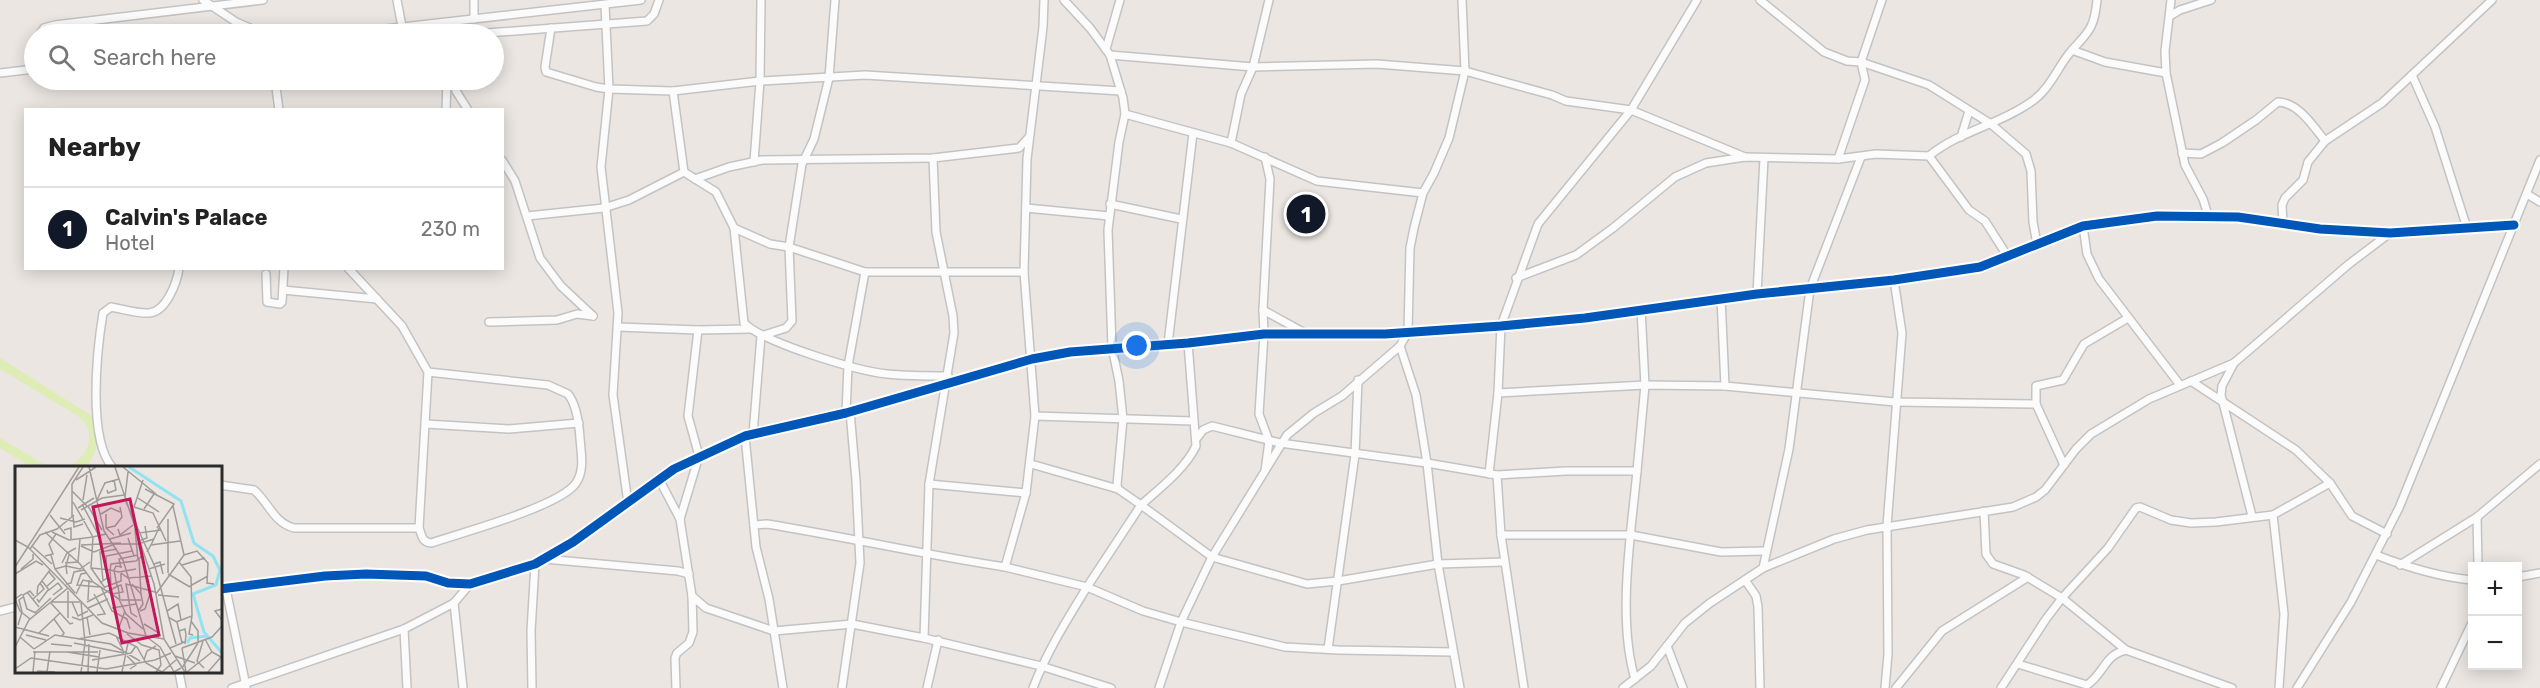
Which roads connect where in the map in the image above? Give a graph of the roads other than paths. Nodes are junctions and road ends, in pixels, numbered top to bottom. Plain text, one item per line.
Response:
1 (203, 0) edge
2 (263, 0) edge
3 (397, 0) edge
4 (474, 0) edge
5 (641, 0) edge
6 (659, 0) edge
7 (761, 0) edge
8 (835, 0) edge
9 (1044, 0) edge
10 (1064, 0) edge
11 (1120, 0) edge
12 (1269, 0) edge
13 (1462, 0) edge
14 (1697, 0) edge
15 (1760, 0) edge
16 (1882, 0) edge
17 (2097, 0) edge
18 (2171, 0) edge
19 (2211, 0) edge
20 (2492, 0) edge
21 (605, 5) junction
22 (212, 7) junction
23 (2170, 16) junction
24 (474, 19) junction
25 (55, 24) edge
26 (245, 24) edge
27 (401, 24) edge
28 (429, 24) edge
29 (606, 24) junction
30 (551, 28) junction
31 (504, 32) edge
32 (2072, 50) junction
33 (1108, 52) junction
34 (1861, 62) junction
35 (1253, 67) junction
36 (24, 70) edge
37 (1465, 71) junction
38 (2166, 73) junction
39 (0, 74) edge
40 (2412, 75) junction
41 (829, 78) junction
42 (760, 81) junction
43 (1036, 84) junction
44 (609, 89) junction
45 (276, 90) edge
46 (447, 90) edge
47 (456, 90) edge
48 (673, 91) junction
49 (1121, 91) junction
50 (279, 108) edge
51 (446, 108) edge
52 (467, 108) edge
53 (1631, 110) junction
54 (1970, 111) junction
55 (1125, 114) junction
56 (1991, 124) junction
57 (1193, 133) junction
58 (1961, 137) junction
59 (1029, 138) junction
60 (2325, 141) junction
61 (1231, 143) junction
62 (2182, 153) junction
63 (1929, 156) junction
64 (1745, 157) junction
65 (1861, 157) junction
66 (805, 158) junction
67 (933, 158) junction
68 (1265, 158) junction
69 (1764, 158) junction
70 (1838, 159) junction
71 (2540, 160) edge
72 (754, 162) junction
73 (504, 163) edge
74 (684, 172) junction
75 (695, 179) junction
76 (1423, 193) junction
77 (2527, 194) junction
78 (2540, 202) edge
79 (1110, 204) junction
80 (604, 208) junction
81 (1026, 208) junction
82 (527, 216) junction
83 (1109, 216) junction
84 (2208, 216) junction
85 (1181, 219) junction
86 (2283, 224) junction
87 (2514, 225) junction
88 (2083, 226) junction
89 (734, 228) junction
90 (2467, 228) junction
91 (2390, 233) junction
92 (2037, 244) junction
93 (789, 247) junction
94 (2008, 257) junction
95 (178, 270) edge
96 (284, 270) edge
97 (350, 270) edge
98 (865, 272) junction
99 (1024, 272) junction
100 (945, 273) junction
101 (266, 274) dead end
102 (1516, 278) junction
103 (1894, 280) junction
104 (1810, 289) junction
105 (283, 290) junction
106 (1757, 294) junction
107 (1721, 298) junction
108 (377, 299) junction
109 (1641, 309) junction
110 (1263, 310) junction
111 (2128, 318) junction
112 (489, 322) dead end
113 (1500, 326) junction
114 (618, 327) junction
115 (750, 329) junction
116 (698, 330) junction
117 (1408, 332) junction
118 (1264, 334) junction
119 (1306, 334) junction
120 (761, 336) junction
121 (1188, 343) junction
122 (1168, 344) junction
123 (1400, 346) junction
124 (1112, 347) junction
125 (1032, 359) junction
126 (2234, 363) junction
127 (848, 366) junction
128 (428, 372) junction
129 (947, 380) junction
130 (1358, 380) junction
131 (2191, 381) junction
132 (1645, 385) junction
133 (1725, 386) junction
134 (2180, 386) junction
135 (1498, 393) junction
136 (1797, 393) junction
137 (1895, 402) junction
138 (2036, 404) junction
139 (2223, 404) junction
140 (848, 412) junction
141 (1035, 417) junction
142 (1123, 419) junction
143 (1193, 421) junction
144 (579, 423) junction
145 (426, 424) junction
146 (749, 435) junction
147 (1197, 438) junction
148 (1269, 441) junction
149 (1280, 443) junction
150 (1355, 455) junction
151 (699, 456) junction
152 (1427, 463) junction
153 (1031, 464) junction
154 (2540, 464) edge
155 (2064, 465) junction
156 (112, 466) edge
157 (1265, 471) junction
158 (1637, 471) junction
159 (1489, 474) junction
160 (1497, 475) junction
161 (659, 479) junction
162 (928, 483) junction
163 (2330, 483) junction
164 (222, 486) edge
165 (1118, 489) junction
166 (1026, 493) junction
167 (628, 503) junction
168 (1141, 506) junction
169 (1984, 512) junction
170 (2273, 515) junction
171 (2252, 516) junction
172 (2477, 517) junction
173 (680, 519) junction
174 (754, 525) junction
175 (1887, 526) junction
176 (419, 528) junction
177 (2387, 534) junction
178 (1501, 535) junction
179 (1631, 536) junction
180 (860, 540) junction
181 (1765, 551) junction
182 (2376, 555) junction
183 (928, 556) junction
184 (1212, 557) junction
185 (544, 559) junction
186 (1504, 562) junction
187 (2478, 562) edge
188 (535, 564) junction
189 (1438, 564) junction
190 (2400, 565) junction
191 (1005, 567) junction
192 (1763, 568) junction
193 (2540, 573) edge
194 (688, 574) junction
195 (2522, 576) edge
196 (2028, 577) junction
197 (1745, 580) junction
198 (2468, 580) edge
199 (1338, 581) junction
200 (470, 584) junction
201 (1087, 587) junction
202 (223, 589) edge
203 (692, 596) junction
204 (2062, 598) junction
205 (454, 603) junction
206 (15, 607) edge
207 (706, 608) junction
208 (0, 611) edge
209 (693, 620) junction
210 (1181, 622) junction
211 (852, 624) junction
212 (404, 629) junction
213 (774, 631) junction
214 (2468, 631) edge
215 (924, 638) junction
216 (938, 640) junction
217 (1667, 646) junction
218 (1328, 649) junction
219 (2126, 650) junction
220 (1453, 652) junction
221 (2018, 664) junction
222 (1041, 666) junction
223 (1635, 679) junction
224 (246, 686) edge
225 (232, 688) edge
226 (407, 688) edge
227 (463, 688) edge
228 (532, 688) edge
229 (676, 688) edge
230 (783, 688) edge
231 (843, 688) edge
232 (927, 688) edge
233 (1033, 688) edge
234 (1112, 688) edge
235 (1159, 688) edge
236 (1460, 688) edge
237 (1524, 688) edge
238 (1623, 688) edge
239 (1683, 688) edge
240 (1760, 688) edge
241 (1885, 688) edge
242 (1896, 688) edge
243 (2001, 688) edge
244 (2232, 688) edge
245 (2278, 688) edge
246 (2297, 688) edge
247 (2441, 688) edge

1 - 22 street
2 - 22 street
3 - 27 street
4 - 24 street
5 - 21 street
6 - 29 street
7 - 42 street
8 - 41 street
9 - 43 street
10 - 33 street
11 - 33 street
12 - 35 street
13 - 37 street
14 - 53 street
15 - 34 street
16 - 34 street
17 - 32 street
18 - 23 street
19 - 23 street
20 - 40 street
21 - 24 street
21 - 29 street
22 - 25 street
22 - 26 street
23 - 38 street
24 - 28 street
29 - 30 street
29 - 44 street
30 - 31 street
30 - 44 street
32 - 38 street
32 - 56 street
33 - 35 street
33 - 49 street
34 - 54 street
34 - 70 street
35 - 37 street
35 - 61 street
36 - 39 street
37 - 53 street
37 - 76 street
38 - 62 street
40 - 60 street
40 - 90 street
41 - 42 street
41 - 43 street
41 - 66 street
42 - 48 street
42 - 72 street
43 - 49 street
43 - 59 street
44 - 48 street
44 - 80 street
45 - 50 street
46 - 51 street
47 - 52 street
48 - 74 street
49 - 55 street
53 - 64 street
53 - 102 street
54 - 56 street
54 - 58 street
55 - 57 street
55 - 79 street
56 - 58 street
56 - 92 street
57 - 61 street
57 - 85 street
58 - 63 street
59 - 67 street
59 - 81 street
60 - 62 street
60 - 86 street
61 - 68 street
62 - 84 street
63 - 65 street
63 - 94 street
64 - 69 street
64 - 102 street
65 - 70 street
65 - 104 street
66 - 67 street
66 - 72 street
66 - 93 street
67 - 100 street
68 - 76 street
68 - 110 street
69 - 70 street
69 - 106 street
71 - 77 street
72 - 75 street
73 - 82 street
74 - 75 street
74 - 80 street
75 - 89 street
76 - 117 street
77 - 78 street
77 - 87 street
79 - 83 street
79 - 85 street
80 - 82 street
80 - 114 street
81 - 83 street
81 - 99 street
82 - 112 street
83 - 124 street
84 - 86 street
84 - 88 street
85 - 122 street
86 - 91 street
87 - 90 street
87 - 177 street
88 - 92 street
88 - 111 street
89 - 93 street
89 - 115 street
90 - 91 street
91 - 126 street
92 - 94 street
93 - 98 street
93 - 120 street
94 - 103 street
95 - 156 street
96 - 105 street
97 - 108 street
98 - 100 street
98 - 127 street
99 - 100 street
99 - 125 street
100 - 129 street
101 - 105 street
102 - 113 street
103 - 104 street
103 - 137 street
104 - 106 street
104 - 136 street
105 - 108 street
106 - 107 street
107 - 109 street
107 - 133 street
108 - 128 street
109 - 113 street
109 - 132 street
110 - 118 street
110 - 119 street
111 - 134 street
111 - 138 street
113 - 117 street
113 - 135 street
114 - 116 street
114 - 167 street
115 - 116 street
115 - 120 street
116 - 151 street
117 - 119 street
117 - 123 street
118 - 119 street
118 - 121 street
118 - 148 street
120 - 127 street
120 - 146 street
121 - 122 street
121 - 143 street
122 - 124 street
123 - 130 street
123 - 152 street
124 - 125 street
124 - 142 street
125 - 129 street
125 - 141 street
126 - 131 street
126 - 139 street
127 - 129 street
127 - 140 street
128 - 144 street
128 - 145 street
129 - 140 street
129 - 162 street
130 - 149 street
130 - 150 street
131 - 134 street
131 - 139 street
132 - 133 street
132 - 135 street
132 - 158 street
133 - 136 street
134 - 155 street
135 - 159 street
136 - 137 street
136 - 181 street
137 - 138 street
137 - 175 street
138 - 155 street
139 - 163 street
139 - 171 street
140 - 146 street
140 - 180 street
141 - 142 street
141 - 153 street
142 - 143 street
142 - 165 street
143 - 147 street
144 - 145 street
144 - 176 street
145 - 176 street
146 - 151 street
146 - 174 street
147 - 148 street
147 - 168 street
148 - 149 street
148 - 157 street
149 - 150 street
149 - 157 street
150 - 152 street
150 - 199 street
151 - 161 street
151 - 173 street
152 - 159 street
152 - 189 street
153 - 165 street
153 - 166 street
154 - 172 street
155 - 169 street
157 - 184 street
158 - 160 street
158 - 179 street
159 - 160 street
160 - 178 street
161 - 167 street
161 - 173 street
162 - 166 street
162 - 183 street
163 - 170 street
163 - 177 street
164 - 176 street
165 - 168 street
166 - 191 street
167 - 185 street
168 - 184 street
168 - 201 street
169 - 175 street
169 - 196 street
170 - 171 street
170 - 245 street
171 - 204 street
172 - 187 street
172 - 190 street
173 - 194 street
174 - 180 street
174 - 213 street
175 - 192 street
175 - 241 street
177 - 182 street
178 - 179 street
178 - 186 street
179 - 181 street
179 - 223 street
180 - 183 street
180 - 211 street
181 - 192 street
182 - 190 street
182 - 246 street
183 - 191 street
183 - 215 street
184 - 199 street
184 - 210 street
185 - 188 street
185 - 194 street
186 - 189 street
186 - 237 street
188 - 200 street
188 - 228 street
189 - 199 street
189 - 220 street
190 - 198 street
191 - 201 street
192 - 197 street
193 - 195 street
194 - 203 street
196 - 204 street
196 - 242 street
197 - 217 street
197 - 240 street
199 - 218 street
200 - 202 street
200 - 205 street
201 - 210 street
201 - 222 street
202 - 224 street
203 - 207 street
203 - 209 street
204 - 219 street
204 - 221 street
205 - 212 street
205 - 227 street
206 - 208 street
207 - 209 street
207 - 213 street
209 - 229 street
210 - 218 street
210 - 235 street
211 - 213 street
211 - 215 street
211 - 231 street
212 - 224 street
212 - 226 street
213 - 230 street
214 - 247 street
215 - 216 street
216 - 222 street
216 - 232 street
217 - 223 street
217 - 239 street
218 - 220 street
219 - 221 street
219 - 244 street
220 - 236 street
221 - 243 street
222 - 233 street
222 - 234 street
223 - 238 street
224 - 225 street

